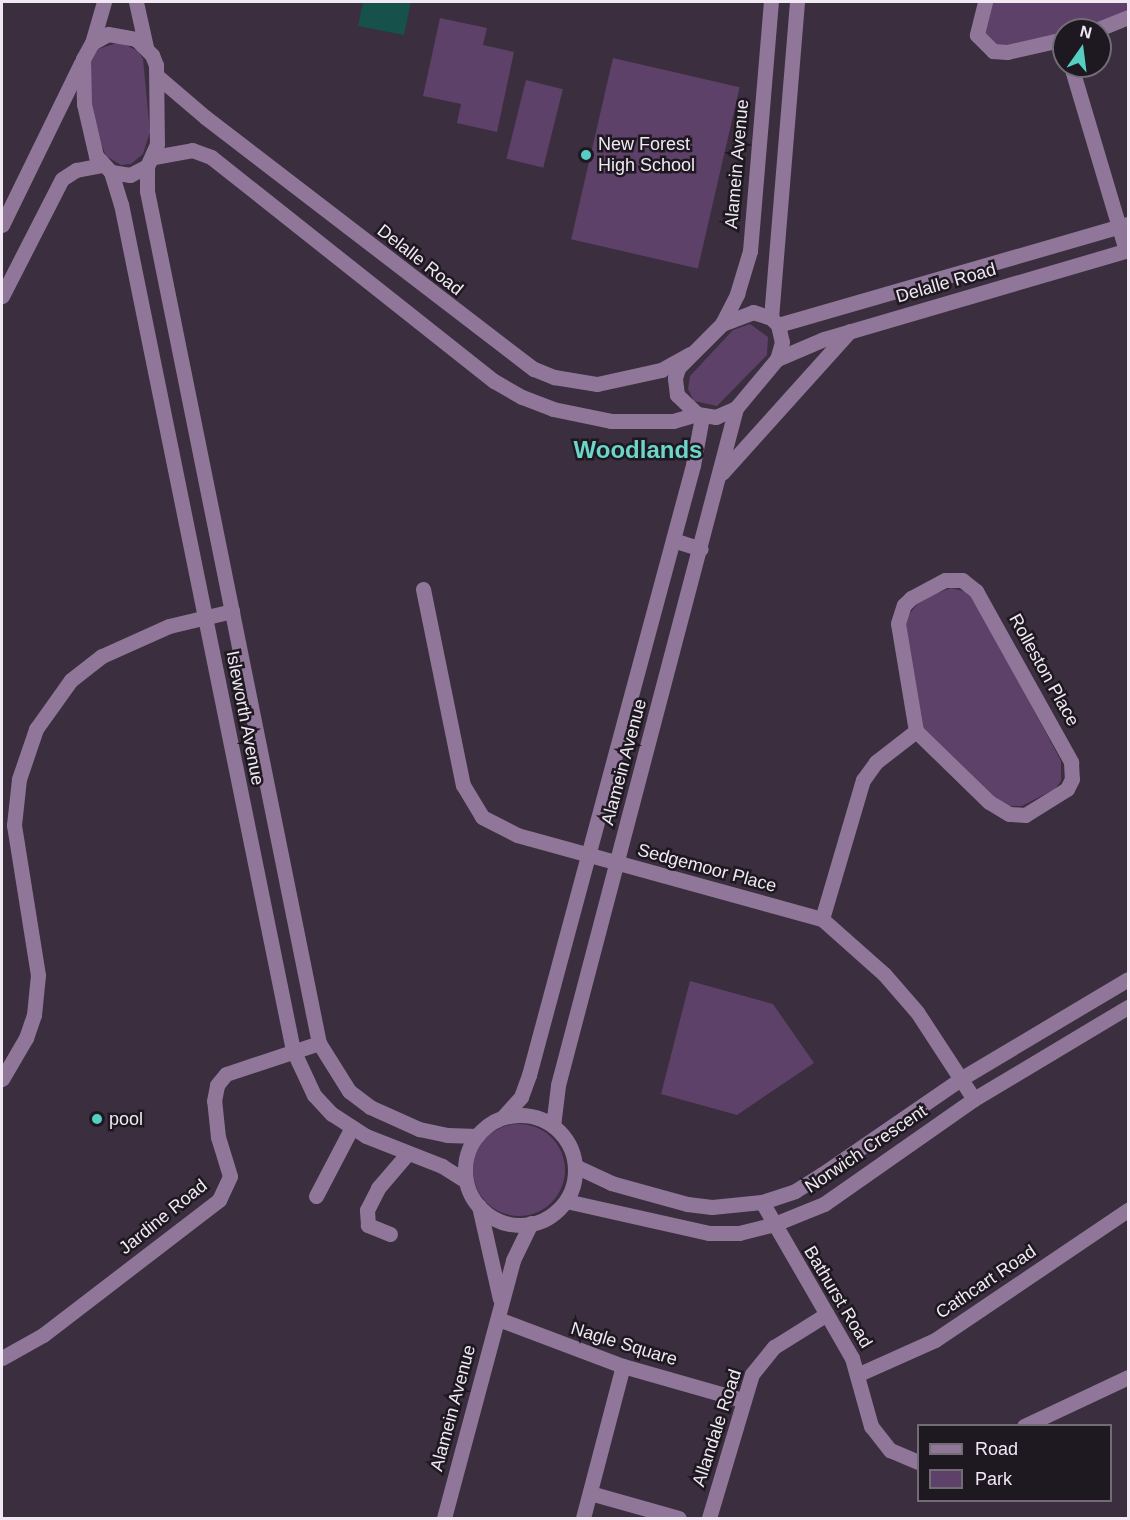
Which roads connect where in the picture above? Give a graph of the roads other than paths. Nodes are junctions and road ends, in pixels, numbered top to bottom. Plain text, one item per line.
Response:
1 (104, 2) edge
2 (136, 2) edge
3 (771, 2) edge
4 (797, 2) edge
5 (985, 2) edge
6 (1128, 17) edge
7 (1112, 24) edge
8 (92, 43) junction
9 (1052, 43) edge
10 (146, 47) junction
11 (83, 59) junction
12 (157, 76) junction
13 (1075, 78) edge
14 (151, 161) junction
15 (106, 168) junction
16 (2, 225) edge
17 (1123, 225) edge
18 (1127, 250) edge
19 (2, 296) edge
20 (775, 321) junction
21 (722, 324) junction
22 (850, 331) junction
23 (690, 354) junction
24 (777, 359) junction
25 (736, 408) junction
26 (700, 416) junction
27 (720, 475) junction
28 (673, 540) junction
29 (701, 549) junction
30 (423, 589) dead end
31 (232, 611) junction
32 (205, 617) junction
33 (916, 731) junction
34 (588, 854) junction
35 (617, 864) junction
36 (822, 919) junction
37 (1128, 979) edge
38 (1105, 992) junction
39 (1123, 1010) edge
40 (319, 1043) junction
41 (293, 1050) junction
42 (962, 1078) junction
43 (2, 1079) edge
44 (974, 1099) junction
45 (503, 1117) junction
46 (553, 1126) junction
47 (351, 1129) junction
48 (477, 1136) junction
49 (408, 1153) junction
50 (575, 1166) junction
51 (466, 1181) junction
52 (316, 1196) dead end
53 (566, 1201) junction
54 (762, 1202) junction
55 (479, 1206) junction
56 (1128, 1210) edge
57 (531, 1224) junction
58 (772, 1225) junction
59 (390, 1234) dead end
60 (499, 1313) junction
61 (827, 1314) junction
62 (2, 1358) edge
63 (623, 1366) junction
64 (859, 1374) junction
65 (1128, 1377) edge
66 (742, 1400) junction
67 (1026, 1424) edge
68 (917, 1462) edge
69 (590, 1493) junction
70 (444, 1518) edge
71 (583, 1518) edge
72 (679, 1518) edge
73 (709, 1518) edge

1 - 8 street
2 - 10 street
3 - 21 street, Alamein Avenue
4 - 20 street
5 - 9 street
6 - 7 street
8 - 10 street
8 - 11 street
10 - 12 street
11 - 15 street, Isleworth Avenue
11 - 16 street
12 - 14 street, Isleworth Avenue
12 - 23 street, Delalle Road
13 - 17 street
14 - 15 street
14 - 26 street
14 - 31 street, Isleworth Avenue
15 - 19 street
15 - 32 street, Isleworth Avenue
17 - 18 street
17 - 20 street, Delalle Road
18 - 22 street, Delalle Road
20 - 21 street
20 - 24 street
21 - 23 street
22 - 24 street, Delalle Road
22 - 27 street
23 - 26 street
24 - 25 street
25 - 26 street
25 - 27 street, Alamein Avenue
26 - 28 street, Alamein Avenue
27 - 29 street, Alamein Avenue
28 - 29 street
28 - 34 street, Alamein Avenue
29 - 35 street, Alamein Avenue
30 - 34 street, Sedgemoor Place
31 - 32 street
31 - 40 street, Isleworth Avenue
32 - 41 street, Isleworth Avenue
32 - 43 street
33 - 33 street, Rolleston Place
33 - 36 street
34 - 35 street, Sedgemoor Place
34 - 45 street, Alamein Avenue
35 - 36 street, Sedgemoor Place
35 - 46 street, Alamein Avenue
36 - 42 street, Sedgemoor Place
37 - 38 street, Norwich Crescent
38 - 39 street
38 - 42 street, Norwich Crescent
39 - 44 street, Norwich Crescent
40 - 41 street, Jardine Road
40 - 48 street, Isleworth Avenue
41 - 47 street, Isleworth Avenue
41 - 62 street, Jardine Road
42 - 44 street, Sedgemoor Place
42 - 54 street, Norwich Crescent
44 - 58 street, Norwich Crescent
45 - 46 street
45 - 48 street
46 - 50 street
47 - 49 street, Isleworth Avenue
47 - 52 street
48 - 51 street
49 - 51 street, Isleworth Avenue
49 - 59 street
50 - 53 street
50 - 54 street, Norwich Crescent
51 - 55 street
53 - 57 street
53 - 58 street, Norwich Crescent
54 - 58 street, Bathurst Road
55 - 57 street
55 - 60 street, Alamein Avenue
56 - 64 street, Cathcart Road
57 - 60 street, Alamein Avenue
58 - 61 street, Bathurst Road
60 - 63 street, Nagle Square
60 - 70 street, Alamein Avenue
61 - 64 street, Bathurst Road
61 - 66 street, Allandale Road
63 - 66 street, Nagle Square
63 - 69 street
64 - 68 street, Bathurst Road
65 - 67 street
66 - 73 street, Allandale Road
69 - 71 street
69 - 72 street

